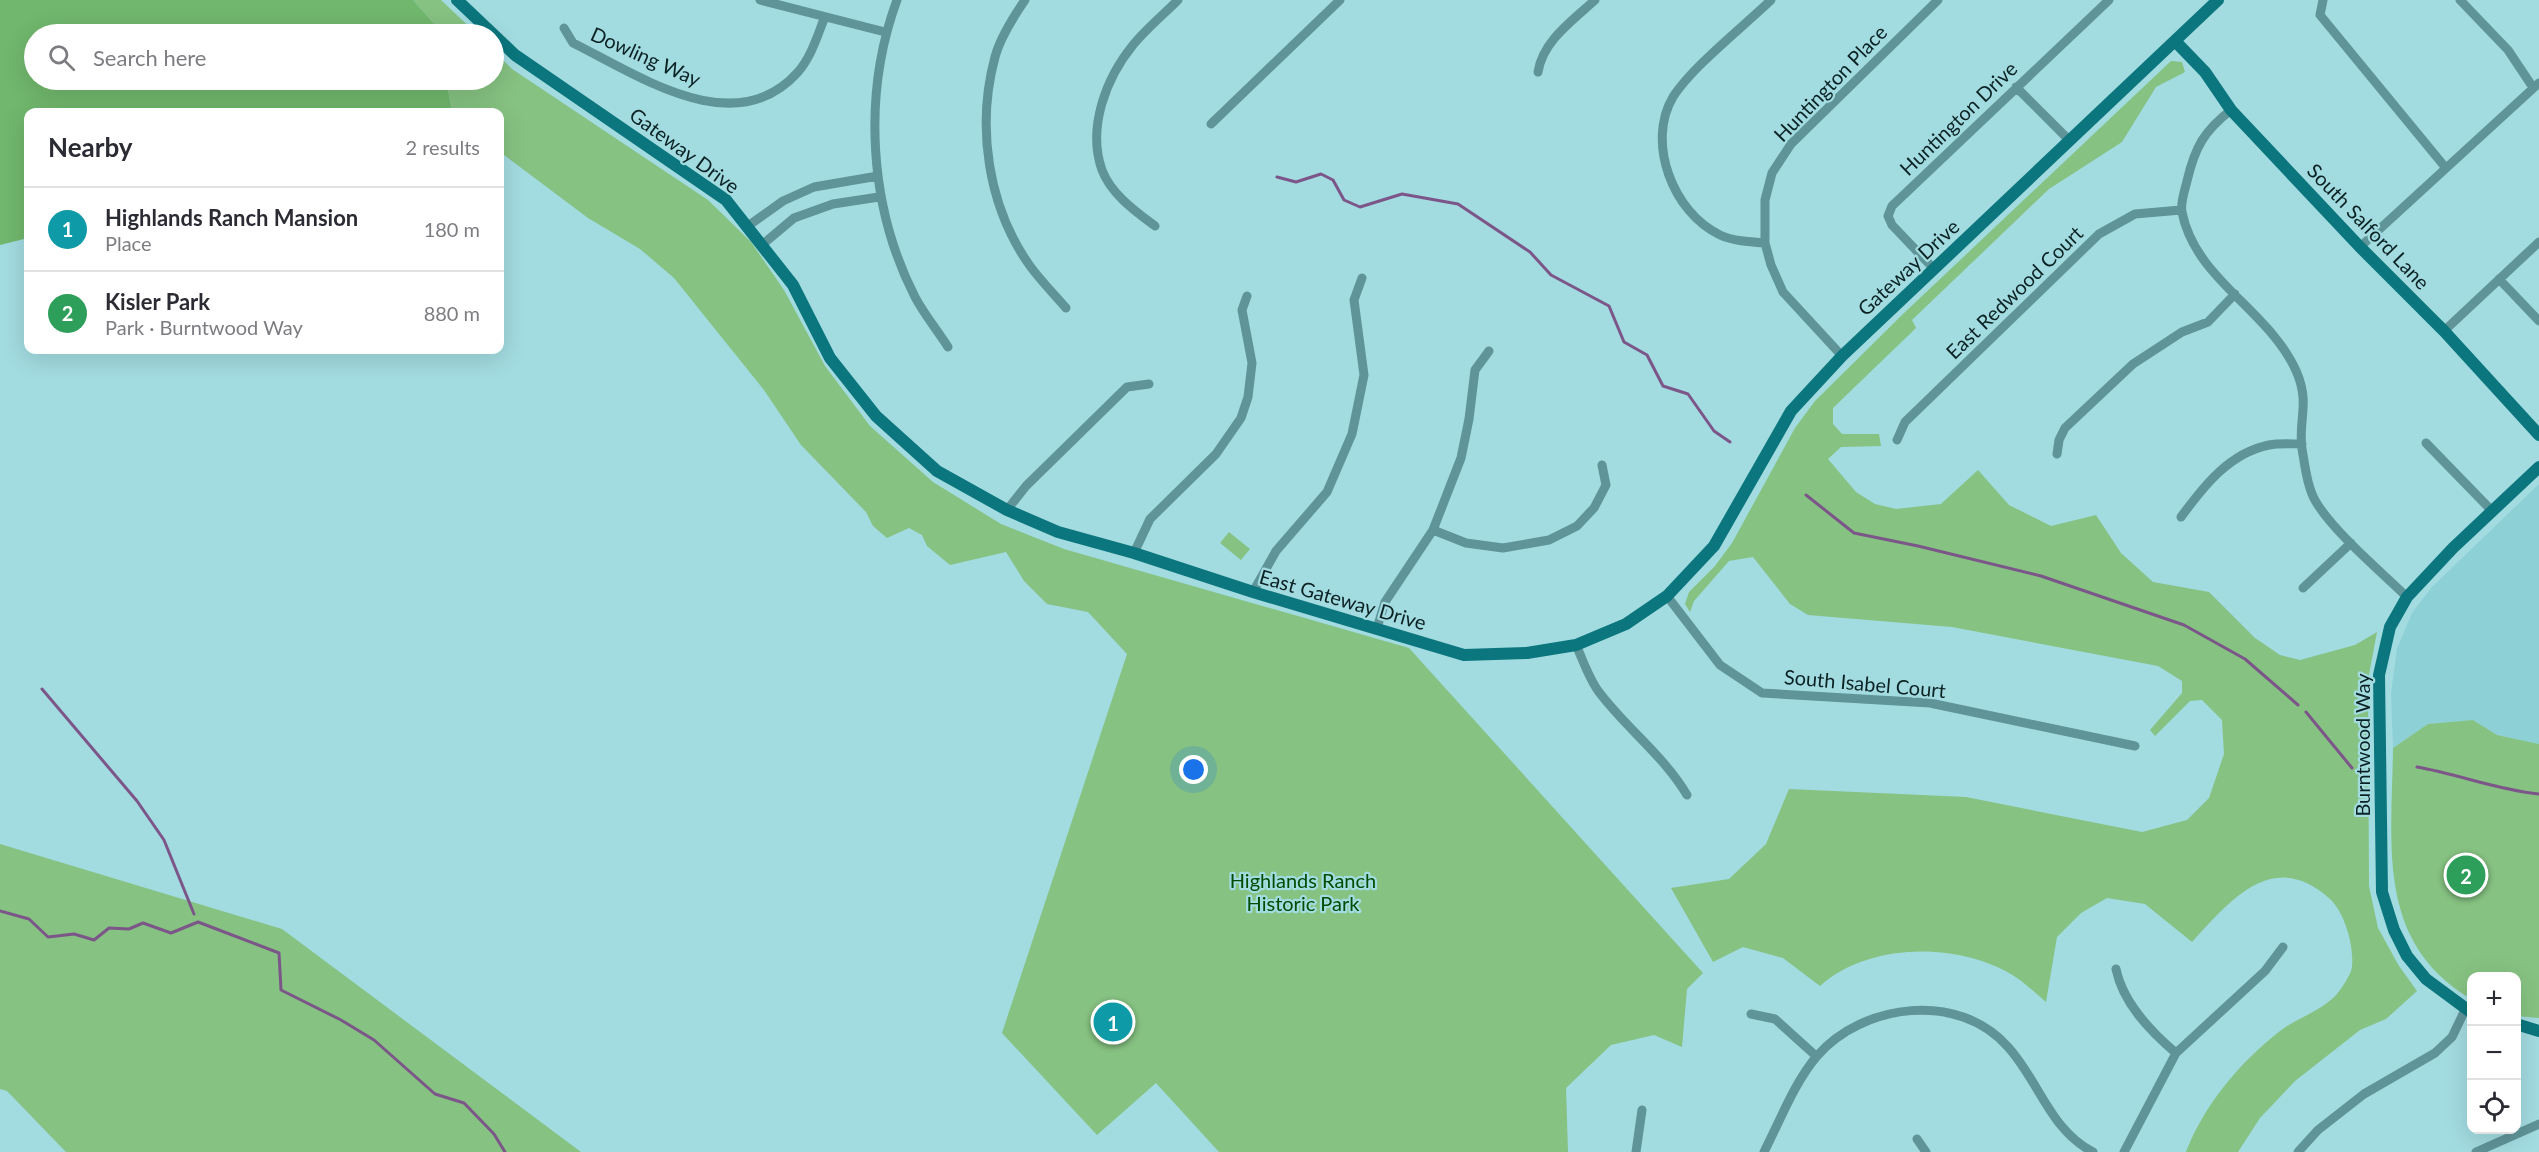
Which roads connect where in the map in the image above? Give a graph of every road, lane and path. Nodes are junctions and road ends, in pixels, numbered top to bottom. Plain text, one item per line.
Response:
1 (457, 0) edge
2 (760, 0) edge
3 (897, 0) edge
4 (1024, 0) edge
5 (1178, 0) edge
6 (1340, 0) edge
7 (1595, 0) edge
8 (1771, 0) edge
9 (1938, 0) edge
10 (2109, 0) edge
11 (2218, 0) edge
12 (2323, 0) edge
13 (2460, 0) edge
14 (824, 19) junction
15 (482, 24) edge
16 (564, 28) dead end
17 (885, 32) junction
18 (2175, 41) junction
19 (504, 45) edge
20 (1538, 72) dead end
21 (2536, 84) edge
22 (2016, 87) junction
23 (2231, 110) junction
24 (1211, 124) dead end
25 (2070, 141) junction
26 (2445, 167) junction
27 (878, 176) junction
28 (879, 197) junction
29 (2181, 210) junction
30 (748, 226) junction
31 (1155, 226) dead end
32 (2539, 242) edge
33 (1765, 243) junction
34 (763, 244) junction
35 (2360, 247) junction
36 (1934, 269) junction
37 (1362, 278) dead end
38 (2499, 279) junction
39 (2235, 294) junction
40 (1247, 296) dead end
41 (1066, 308) dead end
42 (2539, 321) edge
43 (2444, 331) junction
44 (948, 347) dead end
45 (1489, 351) dead end
46 (1842, 356) junction
47 (1149, 384) dead end
48 (2539, 435) edge
49 (1898, 440) dead end
50 (2426, 443) dead end
51 (2302, 444) junction
52 (2057, 454) dead end
53 (1602, 465) dead end
54 (2539, 467) edge
55 (1007, 510) junction
56 (2493, 512) junction
57 (2181, 518) dead end
58 (1433, 530) junction
59 (2351, 543) junction
60 (1134, 553) junction
61 (2303, 588) dead end
62 (1253, 592) junction
63 (1667, 596) junction
64 (2407, 597) junction
65 (1377, 628) junction
66 (1576, 645) junction
67 (2135, 746) dead end
68 (1687, 795) dead end
69 (2283, 947) dead end
70 (2115, 969) dead end
71 (2467, 1010) edge
72 (2467, 1013) edge
73 (1751, 1014) dead end
74 (2521, 1025) edge
75 (2539, 1031) edge
76 (2176, 1053) junction
77 (1816, 1056) junction
78 (1642, 1110) dead end
79 (2539, 1124) edge
80 (1917, 1139) dead end
81 (1636, 1152) edge
82 (1764, 1152) edge
83 (1926, 1152) edge
84 (2093, 1152) edge
85 (2124, 1152) edge
86 (2298, 1152) edge
87 (2476, 1152) edge

1 - 15 street, Gateway Drive
2 - 14 street
3 - 17 street
4 - 41 street
5 - 31 street
6 - 24 street
7 - 20 street
8 - 33 street
9 - 33 street, Huntington Place
10 - 22 street, Huntington Drive
11 - 18 street, Gateway Drive
12 - 26 street
13 - 21 street
14 - 16 street, Dowling Way
14 - 17 street
17 - 27 street
18 - 23 street, South Salford Lane
18 - 25 street, Gateway Drive
19 - 30 street, Gateway Drive
21 - 26 street
22 - 25 street
22 - 36 street, Huntington Drive
23 - 29 street
23 - 35 street, South Salford Lane
25 - 36 street, Gateway Drive
26 - 35 street
27 - 28 street
27 - 30 street
28 - 34 street
28 - 44 street
29 - 39 street
29 - 49 street, East Redwood Court
30 - 34 street, Gateway Drive
32 - 38 street
33 - 46 street, Huntington Place
34 - 55 street, Gateway Drive
35 - 43 street, South Salford Lane
36 - 46 street, Gateway Drive
37 - 62 street
38 - 42 street
38 - 43 street
39 - 51 street
39 - 52 street
40 - 60 street
43 - 48 street, South Salford Lane
45 - 58 street
46 - 63 street, Gateway Drive
47 - 55 street
50 - 56 street
51 - 57 street
51 - 59 street
53 - 58 street
54 - 56 street, Burntwood Way
55 - 60 street, East Gateway Drive
56 - 64 street, Burntwood Way
58 - 65 street
59 - 61 street
59 - 64 street
60 - 62 street, East Gateway Drive
62 - 65 street, East Gateway Drive
63 - 66 street, East Gateway Drive
63 - 67 street, South Isabel Court
64 - 71 street, Burntwood Way
65 - 66 street, East Gateway Drive
66 - 68 street
69 - 76 street
70 - 76 street
72 - 86 street
73 - 77 street
74 - 75 street
76 - 85 street
77 - 82 street
77 - 84 street
78 - 81 street
79 - 87 street
80 - 83 street

